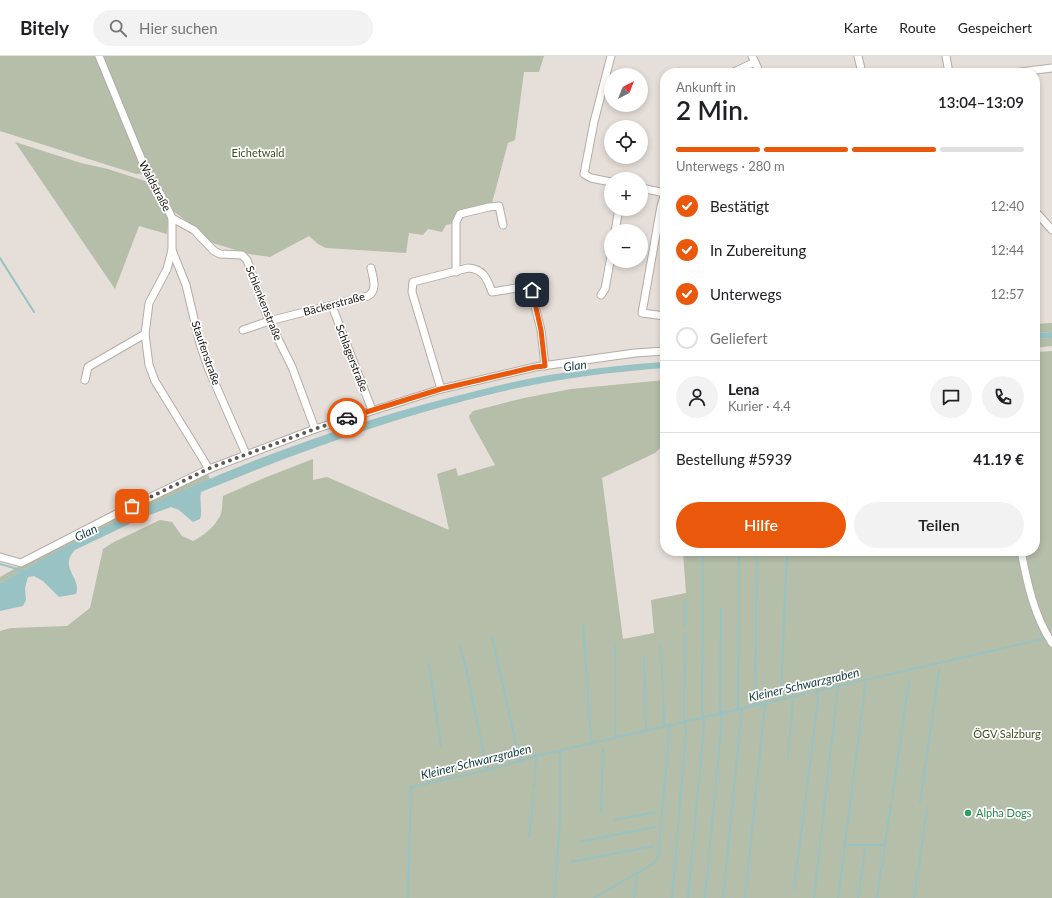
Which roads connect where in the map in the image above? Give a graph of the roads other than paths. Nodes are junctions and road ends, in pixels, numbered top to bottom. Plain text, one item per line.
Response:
1 (99, 56) edge
2 (611, 56) edge
3 (858, 56) edge
4 (946, 56) edge
5 (754, 59) edge
6 (740, 68) edge
7 (861, 68) edge
8 (948, 68) edge
9 (1052, 68) edge
10 (1040, 70) edge
11 (604, 181) edge
12 (648, 189) edge
13 (660, 192) edge
14 (660, 212) edge
15 (1040, 217) edge
16 (172, 218) junction
17 (503, 225) dead end
18 (1052, 230) edge
19 (172, 250) junction
20 (371, 268) dead end
21 (609, 268) edge
22 (456, 272) junction
23 (602, 295) dead end
24 (332, 306) junction
25 (660, 315) edge
26 (269, 321) junction
27 (243, 330) dead end
28 (145, 334) junction
29 (660, 350) edge
30 (545, 366) junction
31 (85, 380) dead end
32 (441, 389) junction
33 (372, 410) junction
34 (315, 429) junction
35 (246, 454) junction
36 (210, 468) junction
37 (1022, 556) edge
38 (0, 557) edge
39 (1051, 642) edge

1 - 16 street, Waldstraße
2 - 11 street
3 - 7 street
4 - 8 street
5 - 6 street
9 - 10 street
12 - 13 street
14 - 25 street
15 - 18 street
16 - 19 street, Waldstraße
16 - 26 street, Schlenkenstraße
17 - 22 street
19 - 28 street, Waldstraße
19 - 35 street, Staufenstraße
20 - 24 street, Bäckerstraße
21 - 23 street
22 - 30 street
22 - 32 street
24 - 26 street, Bäckerstraße
24 - 33 street, Schlagerstraße
26 - 27 street, Bäckerstraße
26 - 34 street, Schlenkenstraße
28 - 31 street
28 - 36 street, Waldstraße
29 - 30 street
30 - 32 street
32 - 33 street
33 - 34 street
34 - 35 street
35 - 36 street
36 - 38 street
37 - 39 street

